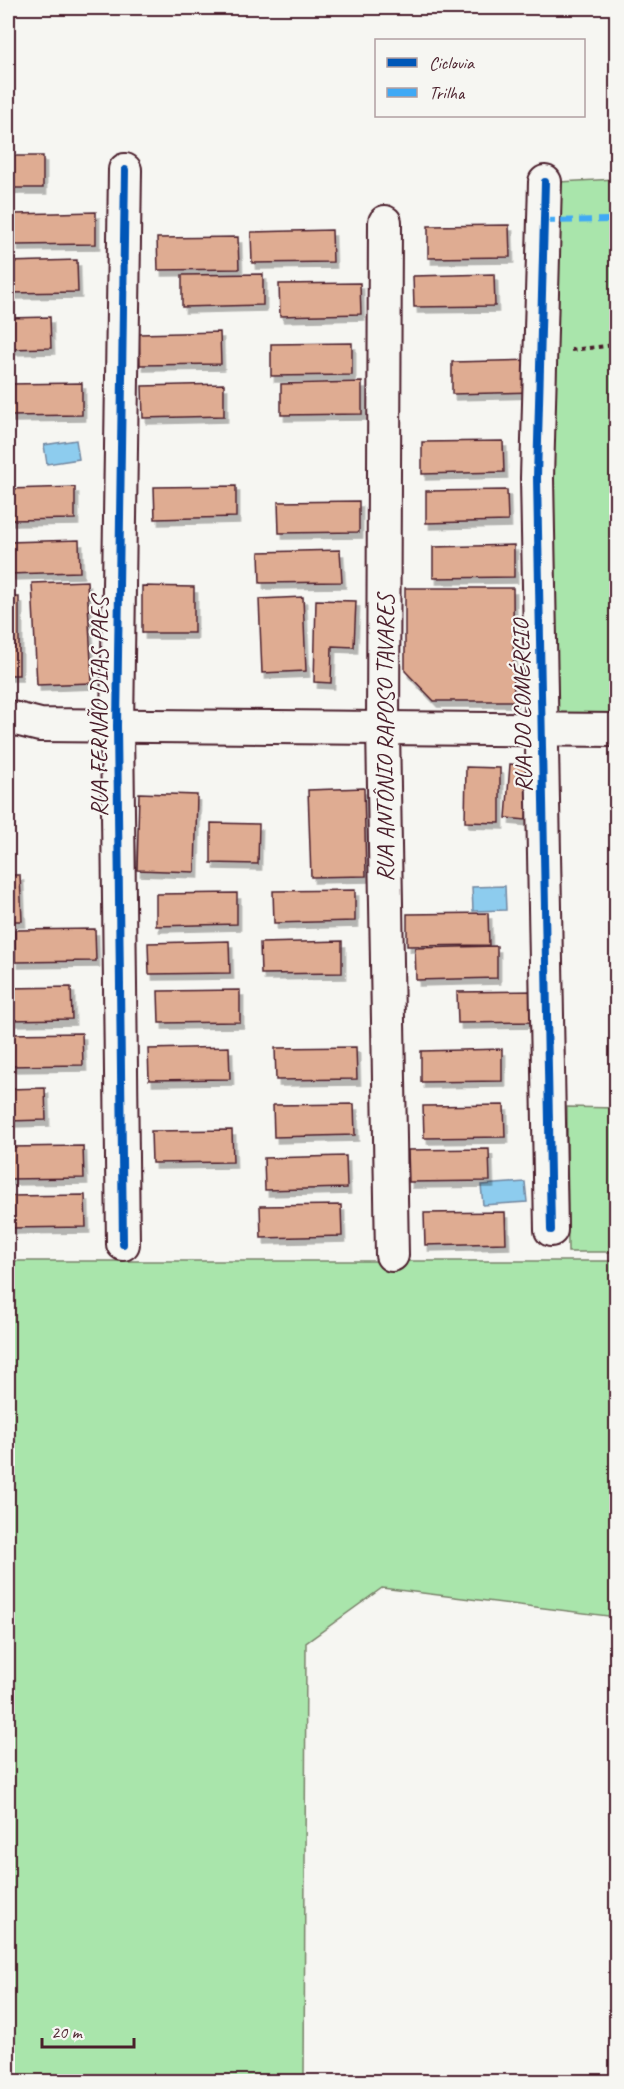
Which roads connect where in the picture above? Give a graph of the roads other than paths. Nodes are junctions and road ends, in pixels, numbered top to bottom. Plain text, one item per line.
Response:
1 (125, 170) dead end
2 (545, 182) dead end
3 (385, 222) dead end
4 (8, 717) edge
5 (40, 725) junction
6 (117, 726) junction
7 (541, 727) junction
8 (383, 728) junction
9 (616, 730) edge
10 (8, 735) edge
11 (551, 1230) dead end
12 (123, 1244) dead end
13 (392, 1255) dead end

1 - 6 street, RUA FERNÃO DIAS PAES
2 - 7 street, RUA DO COMÉRCIO
3 - 8 street, RUA ANTÔNIO RAPOSO TAVARES
4 - 5 street
5 - 6 street
5 - 10 street
6 - 8 street
6 - 12 street, RUA FERNÃO DIAS PAES
7 - 8 street
7 - 9 street
7 - 11 street, RUA DO COMÉRCIO
8 - 13 street, RUA ANTÔNIO RAPOSO TAVARES

